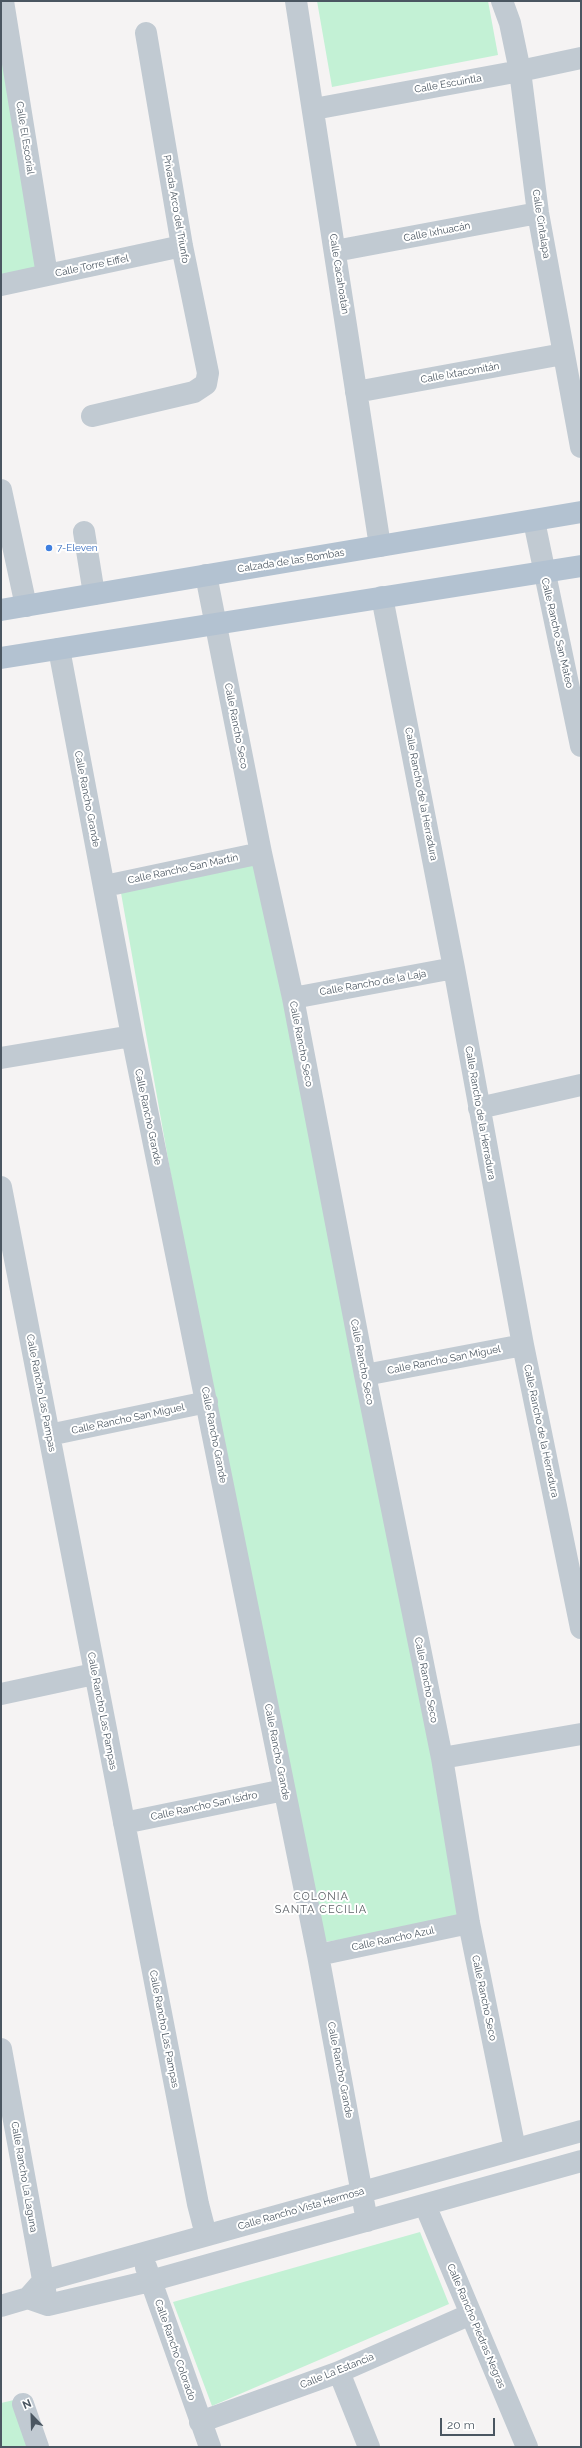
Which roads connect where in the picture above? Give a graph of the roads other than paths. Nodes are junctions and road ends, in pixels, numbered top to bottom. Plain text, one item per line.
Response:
1 (3, 1) edge
2 (296, 1) edge
3 (502, 1) edge
4 (146, 33) dead end
5 (581, 58) edge
6 (520, 71) junction
7 (314, 109) junction
8 (538, 213) junction
9 (182, 246) junction
10 (336, 251) junction
11 (47, 275) junction
12 (1, 285) edge
13 (563, 354) junction
14 (356, 392) junction
15 (92, 416) dead end
16 (581, 447) edge
17 (1, 490) edge
18 (581, 512) edge
19 (534, 521) junction
20 (84, 532) dead end
21 (380, 546) junction
22 (581, 566) edge
23 (543, 572) junction
24 (206, 575) junction
25 (94, 594) junction
26 (382, 597) junction
27 (26, 606) junction
28 (1, 610) edge
29 (216, 624) junction
30 (59, 649) junction
31 (1, 658) edge
32 (581, 746) edge
33 (261, 853) junction
34 (104, 886) junction
35 (454, 968) junction
36 (293, 998) junction
37 (132, 1036) junction
38 (1, 1058) edge
39 (581, 1085) edge
40 (480, 1108) junction
41 (2, 1196) edge
42 (523, 1345) junction
43 (365, 1375) junction
44 (207, 1402) junction
45 (49, 1435) junction
46 (577, 1587) edge
47 (581, 1628) edge
48 (94, 1674) junction
49 (1, 1694) edge
50 (581, 1734) edge
51 (442, 1758) junction
52 (284, 1790) junction
53 (124, 1823) junction
54 (469, 1923) junction
55 (318, 1955) junction
56 (1, 2049) edge
57 (581, 2131) edge
58 (515, 2149) junction
59 (581, 2161) edge
60 (362, 2192) junction
61 (425, 2205) junction
62 (367, 2221) junction
63 (206, 2235) junction
64 (141, 2254) junction
65 (42, 2281) junction
66 (150, 2281) junction
67 (28, 2298) junction
68 (1, 2306) edge
69 (48, 2306) junction
70 (471, 2314) junction
71 (339, 2372) junction
72 (23, 2404) dead end
73 (200, 2422) junction
74 (38, 2447) edge
75 (210, 2447) edge
76 (369, 2447) edge
77 (527, 2447) edge

1 - 11 street, Calle El Escorial
2 - 7 street, Calle Cacahoatán
3 - 6 street, Calle Cintalapa
4 - 9 street, Privada Arco del Triunfo
5 - 6 street, Calle Escuintla
6 - 7 street, Calle Escuintla
6 - 8 street, Calle Cintalapa
7 - 10 street, Calle Cacahoatán
8 - 10 street, Calle Ixhuacán
8 - 13 street, Calle Cintalapa
9 - 11 street, Calle Torre Eiffel
9 - 15 street, Privada Arco del Triunfo
10 - 14 street, Calle Cacahoatán
11 - 12 street, Calle Torre Eiffel
13 - 14 street, Calle Ixtacomitán
13 - 16 street, Calle Cintalapa
14 - 21 street, Calle Cacahoatán
17 - 27 street
18 - 19 main road, Calzada de las Bombas
19 - 21 main road, Calzada de las Bombas
19 - 23 street, Calle Rancho San Mateo
20 - 25 street
21 - 24 main road, Calzada de las Bombas
22 - 23 main road
23 - 26 main road
23 - 32 street, Calle Rancho San Mateo
24 - 25 main road, Calzada de las Bombas
24 - 29 street, Calle Rancho Seco
25 - 27 main road, Calzada de las Bombas
26 - 29 main road
26 - 35 street, Calle Rancho de la Herradura
27 - 28 main road, Calzada de las Bombas
29 - 30 main road
29 - 33 street, Calle Rancho Seco
30 - 31 main road
30 - 34 street, Calle Rancho Grande
33 - 34 street, Calle Rancho San Martín
33 - 36 street, Calle Rancho Seco
34 - 37 street, Calle Rancho Grande
35 - 36 street, Calle Rancho de la Laja
35 - 40 street, Calle Rancho de la Herradura
36 - 43 street, Calle Rancho Seco
37 - 38 street
37 - 44 street, Calle Rancho Grande
39 - 40 street
40 - 42 street, Calle Rancho de la Herradura
41 - 45 street, Calle Rancho Las Pampas
42 - 43 street, Calle Rancho San Miguel
42 - 46 street, Calle Rancho de la Herradura
43 - 51 street, Calle Rancho Seco
44 - 45 street, Calle Rancho San Miguel
44 - 52 street, Calle Rancho Grande
45 - 48 street, Calle Rancho Las Pampas
46 - 47 street, Calle Rancho de la Herradura
48 - 49 street
48 - 53 street, Calle Rancho Las Pampas
50 - 51 street
51 - 54 street, Calle Rancho Seco
52 - 53 street, Calle Rancho San Isidro
52 - 55 street, Calle Rancho Grande
53 - 63 street, Calle Rancho Las Pampas
54 - 55 street, Calle Rancho Azul
54 - 58 street, Calle Rancho Seco
55 - 60 street, Calle Rancho Grande
56 - 65 street, Calle Rancho La Laguna
57 - 58 street, Calle Rancho Vista Hermosa
58 - 60 street, Calle Rancho Vista Hermosa
59 - 61 street
60 - 62 street, Calle Rancho Grande
60 - 63 street, Calle Rancho Vista Hermosa
61 - 62 street
61 - 70 street, Calle Rancho Piedras Negras
62 - 66 street
63 - 64 street, Calle Rancho Vista Hermosa
64 - 65 street, Calle Rancho Vista Hermosa
64 - 66 street, Calle Rancho Colorado
65 - 67 street
65 - 69 street, Calle Rancho La Laguna
66 - 69 street
66 - 73 street, Calle Rancho Colorado
67 - 68 street
67 - 69 street
70 - 71 street, Calle La Estancia
70 - 77 street, Calle Rancho Piedras Negras
71 - 73 street, Calle La Estancia
71 - 76 street
72 - 74 street
73 - 75 street, Calle Rancho Colorado

